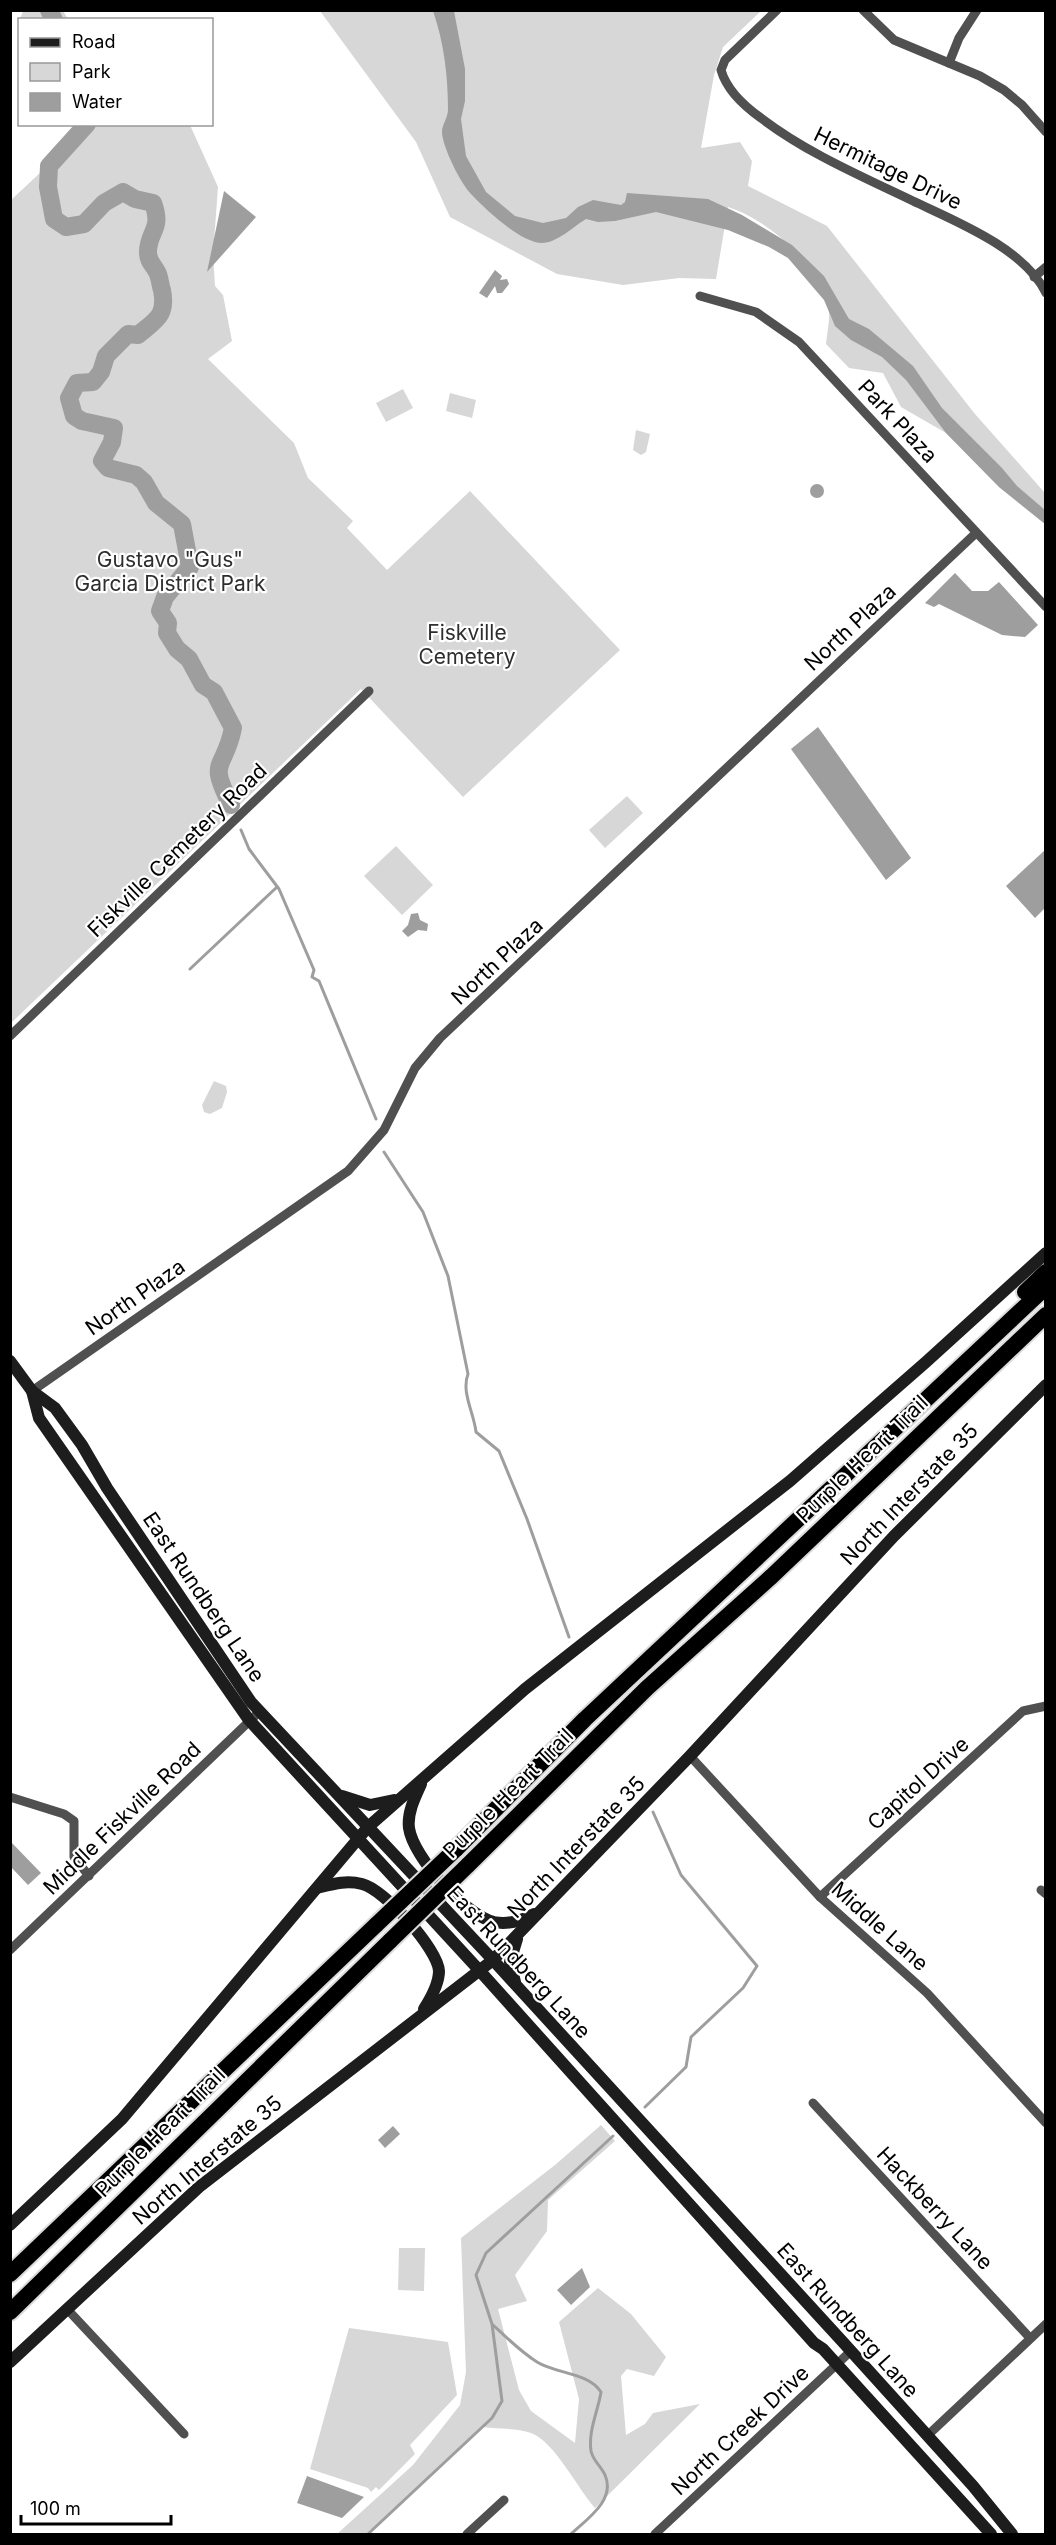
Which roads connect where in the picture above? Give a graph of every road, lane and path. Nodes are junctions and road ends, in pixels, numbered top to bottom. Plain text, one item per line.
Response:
1 (777, 10) edge
2 (863, 10) edge
3 (977, 10) edge
4 (949, 63) junction
5 (1046, 132) edge
6 (1046, 267) edge
7 (1034, 277) junction
8 (1046, 293) edge
9 (700, 296) dead end
10 (976, 533) junction
11 (1046, 607) edge
12 (369, 691) dead end
13 (10, 1036) edge
14 (1046, 1253) edge
15 (1046, 1272) edge
16 (1046, 1287) edge
17 (1046, 1315) edge
18 (10, 1361) edge
19 (946, 1379) junction
20 (1046, 1385) edge
21 (32, 1391) junction
22 (1046, 1706) edge
23 (254, 1716) junction
24 (690, 1756) junction
25 (423, 1780) junction
26 (339, 1794) junction
27 (10, 1797) edge
28 (401, 1797) junction
29 (368, 1827) junction
30 (357, 1838) junction
31 (89, 1876) junction
32 (316, 1889) junction
33 (820, 1897) junction
34 (543, 1909) junction
35 (520, 1932) junction
36 (10, 1950) edge
37 (492, 1960) junction
38 (479, 1970) junction
39 (516, 1986) junction
40 (422, 2013) junction
41 (603, 2082) junction
42 (591, 2095) junction
43 (813, 2103) dead end
44 (1046, 2123) edge
45 (10, 2225) edge
46 (755, 2246) junction
47 (739, 2260) junction
48 (10, 2274) edge
49 (67, 2309) junction
50 (10, 2312) edge
51 (1046, 2324) edge
52 (1030, 2338) junction
53 (851, 2351) junction
54 (10, 2362) edge
55 (837, 2364) junction
56 (184, 2434) dead end
57 (927, 2436) junction
58 (504, 2500) dead end
59 (467, 2535) edge
60 (655, 2535) edge
61 (991, 2535) edge
62 (1012, 2535) edge

1 - 7 street, Hermitage Drive
2 - 4 street
3 - 4 street
4 - 5 street
6 - 7 street
7 - 8 street, Hermitage Drive
9 - 10 street, Park Plaza
10 - 11 street, Park Plaza
10 - 21 street, North Plaza
12 - 13 street, Fiskville Cemetery Road
14 - 25 main road
15 - 19 highway
16 - 19 highway, Purple Heart Trail
17 - 50 highway, Purple Heart Trail, bridge
18 - 21 main road, East Rundberg Lane
19 - 48 highway, Purple Heart Trail, bridge
20 - 24 main road, North Interstate 35
21 - 23 main road, East Rundberg Lane
21 - 23 main road, East Rundberg Lane
22 - 33 street, Capitol Drive
23 - 26 main road, East Rundberg Lane
23 - 30 main road, East Rundberg Lane
23 - 31 street, Middle Fiskville Road
24 - 33 street, Middle Lane
24 - 34 main road, North Interstate 35
25 - 28 main road
25 - 34 main road
26 - 28 main road
26 - 29 main road, East Rundberg Lane
27 - 31 street
28 - 29 main road
29 - 30 main road
29 - 37 main road, East Rundberg Lane
30 - 32 main road
30 - 38 main road, East Rundberg Lane
31 - 36 street, Middle Fiskville Road
32 - 40 main road
32 - 45 main road
33 - 44 street, Middle Lane
34 - 35 main road, North Interstate 35
35 - 37 main road, North Interstate 35
35 - 39 main road
37 - 38 main road, North Interstate 35
37 - 39 main road, East Rundberg Lane
38 - 40 main road, North Interstate 35
38 - 42 main road, East Rundberg Lane
39 - 41 main road, East Rundberg Lane
40 - 49 main road, North Interstate 35
41 - 42 main road
41 - 46 main road, East Rundberg Lane
42 - 47 main road, East Rundberg Lane
43 - 52 street, Hackberry Lane
46 - 47 main road
46 - 53 main road, East Rundberg Lane
47 - 55 main road, East Rundberg Lane
49 - 54 main road, North Interstate 35
49 - 56 street
51 - 52 street
52 - 57 street
53 - 55 street, North Creek Drive
53 - 57 main road, East Rundberg Lane
55 - 60 street, North Creek Drive
55 - 61 main road, East Rundberg Lane
57 - 62 main road, East Rundberg Lane
58 - 59 street

